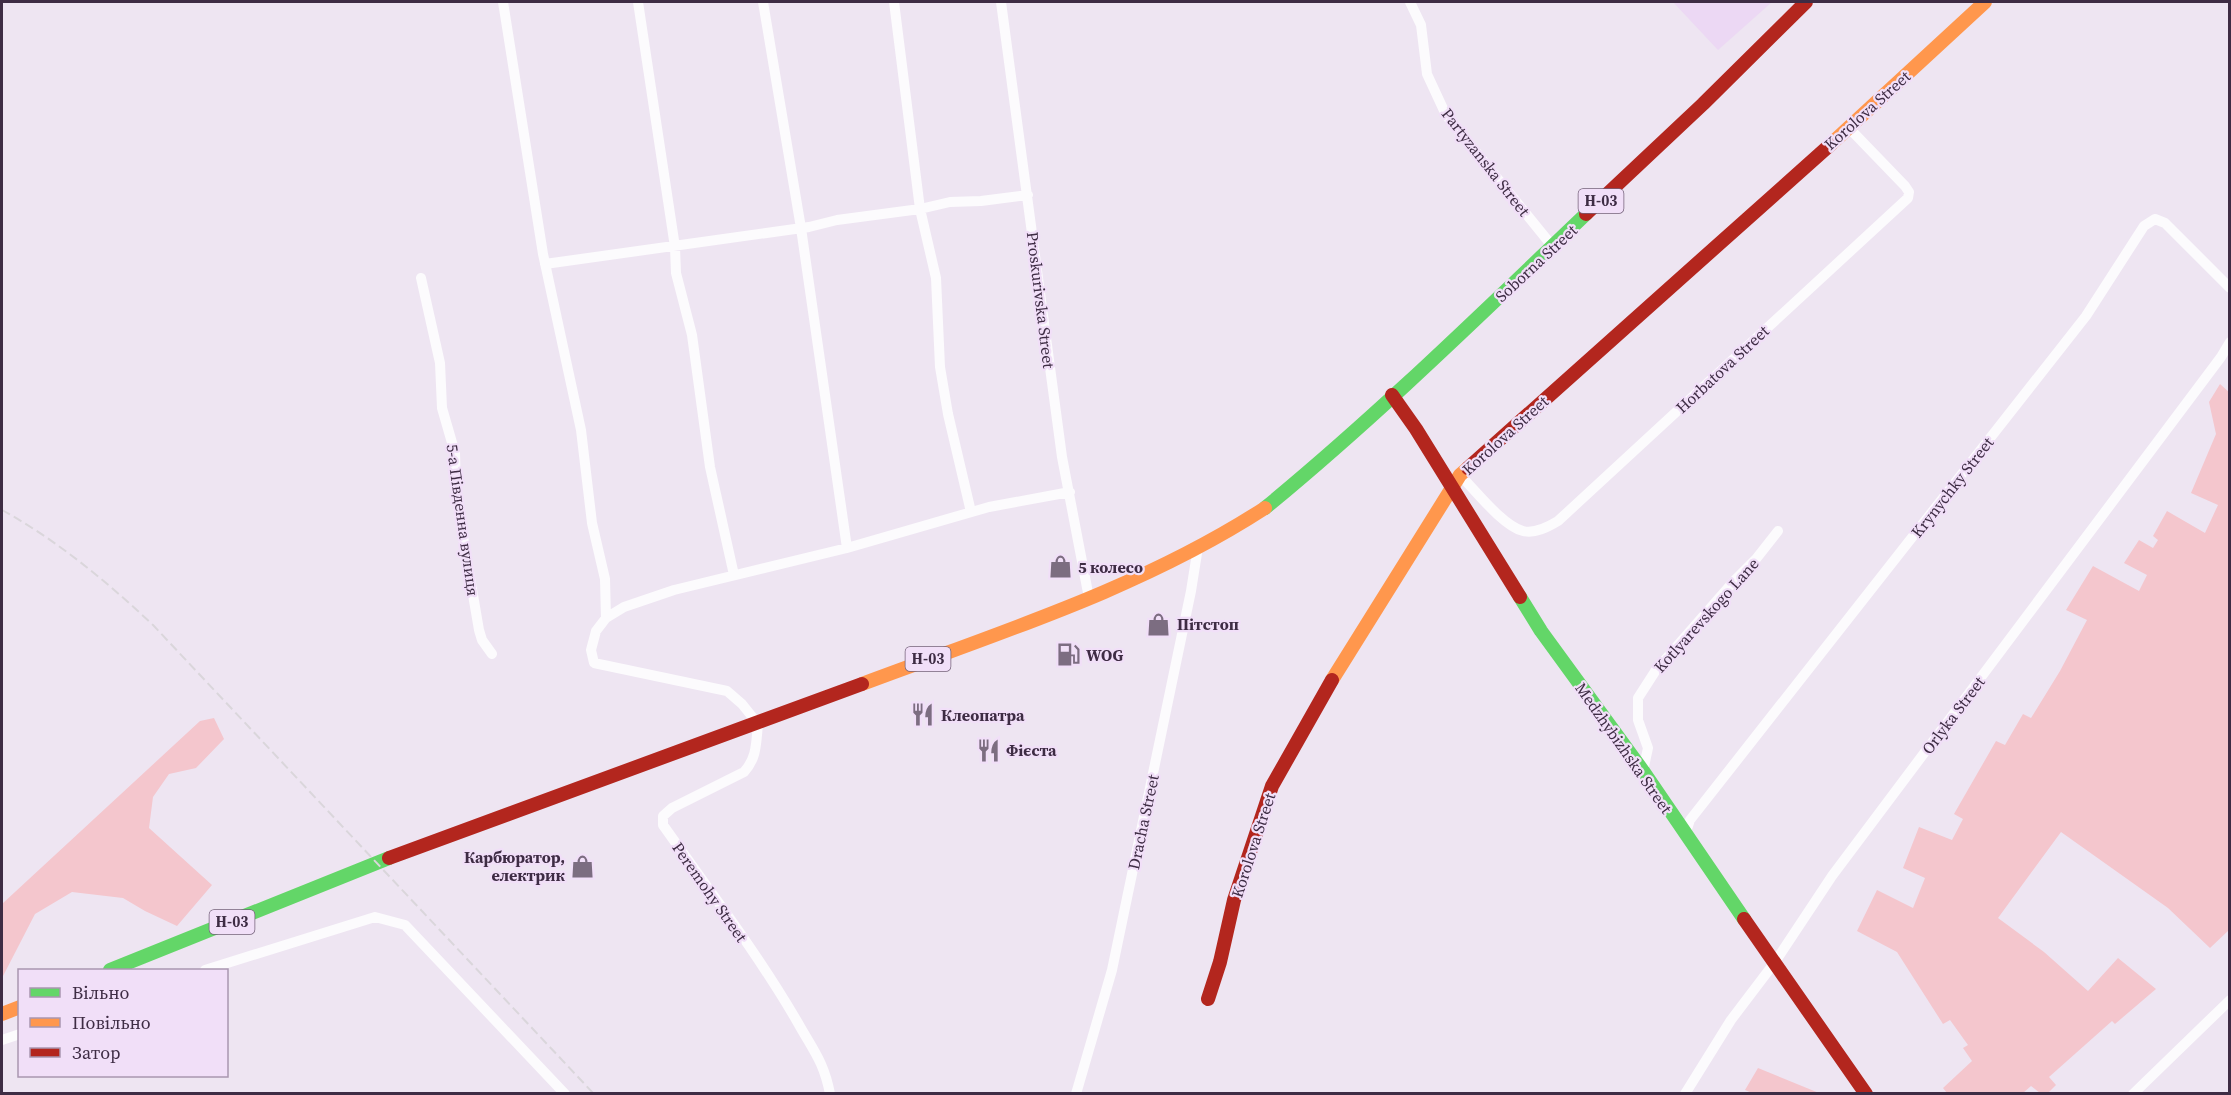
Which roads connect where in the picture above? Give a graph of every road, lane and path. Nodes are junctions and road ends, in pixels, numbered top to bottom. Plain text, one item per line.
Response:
1 (503, 2) edge
2 (638, 2) edge
3 (763, 2) edge
4 (894, 2) edge
5 (1001, 2) edge
6 (1410, 2) edge
7 (1806, 2) edge
8 (1985, 2) edge
9 (1849, 128) junction
10 (1028, 195) junction
11 (920, 209) junction
12 (801, 228) junction
13 (675, 247) junction
14 (1553, 247) junction
15 (545, 264) junction
16 (420, 278) dead end
17 (2229, 288) edge
18 (2229, 342) edge
19 (1392, 395) junction
20 (1460, 475) junction
21 (1452, 488) junction
22 (1070, 492) junction
23 (971, 512) junction
24 (1778, 531) dead end
25 (1198, 547) junction
26 (847, 548) junction
27 (734, 575) junction
28 (1089, 598) junction
29 (606, 618) junction
30 (492, 654) dead end
31 (758, 724) junction
32 (1643, 771) junction
33 (1685, 836) junction
34 (1775, 962) junction
35 (113, 969) edge
36 (208, 969) edge
37 (1208, 999) dead end
38 (2229, 1000) edge
39 (18, 1008) edge
40 (2, 1014) edge
41 (18, 1035) edge
42 (2, 1040) edge
43 (565, 1094) edge
44 (830, 1094) edge
45 (1076, 1094) edge
46 (1685, 1094) edge
47 (1866, 1094) edge
48 (2133, 1094) edge

1 - 15 street
2 - 13 street
3 - 12 street
4 - 11 street
5 - 10 street, Proskurivska Street
6 - 14 street, Partyzanska Street
7 - 14 main road, Soborna Street / Н-03
8 - 9 main road, Korolova Street
9 - 20 main road, Korolova Street
9 - 20 street, Horbatova Street
10 - 11 street
10 - 22 street, Proskurivska Street
11 - 12 street
11 - 23 street
12 - 13 street
12 - 26 street
13 - 15 street
13 - 27 street
14 - 19 main road, Soborna Street / Н-03
15 - 29 street
16 - 30 street, 5-а Південна вулиця
17 - 33 street, Krynychky Street
18 - 34 street, Orlyka Street
19 - 21 main road, Medzhybizhska Street
19 - 25 main road, Н-03
20 - 21 main road, Korolova Street
21 - 32 main road, Medzhybizhska Street
21 - 37 main road, Korolova Street
22 - 23 street
22 - 28 street, Proskurivska Street
23 - 26 street
24 - 32 street, Kotlyarevskogo Lane
25 - 28 main road, Н-03
25 - 45 street, Dracha Street
26 - 27 street
27 - 29 street
28 - 31 main road, Н-03
29 - 31 street
31 - 35 main road, Н-03
31 - 44 street, Peremohy Street
32 - 33 main road, Medzhybizhska Street
33 - 34 main road, Medzhybizhska Street
34 - 46 street, Orlyka Street
34 - 47 main road, Medzhybizhska Street
36 - 43 street
38 - 48 street
39 - 40 main road
41 - 42 street

